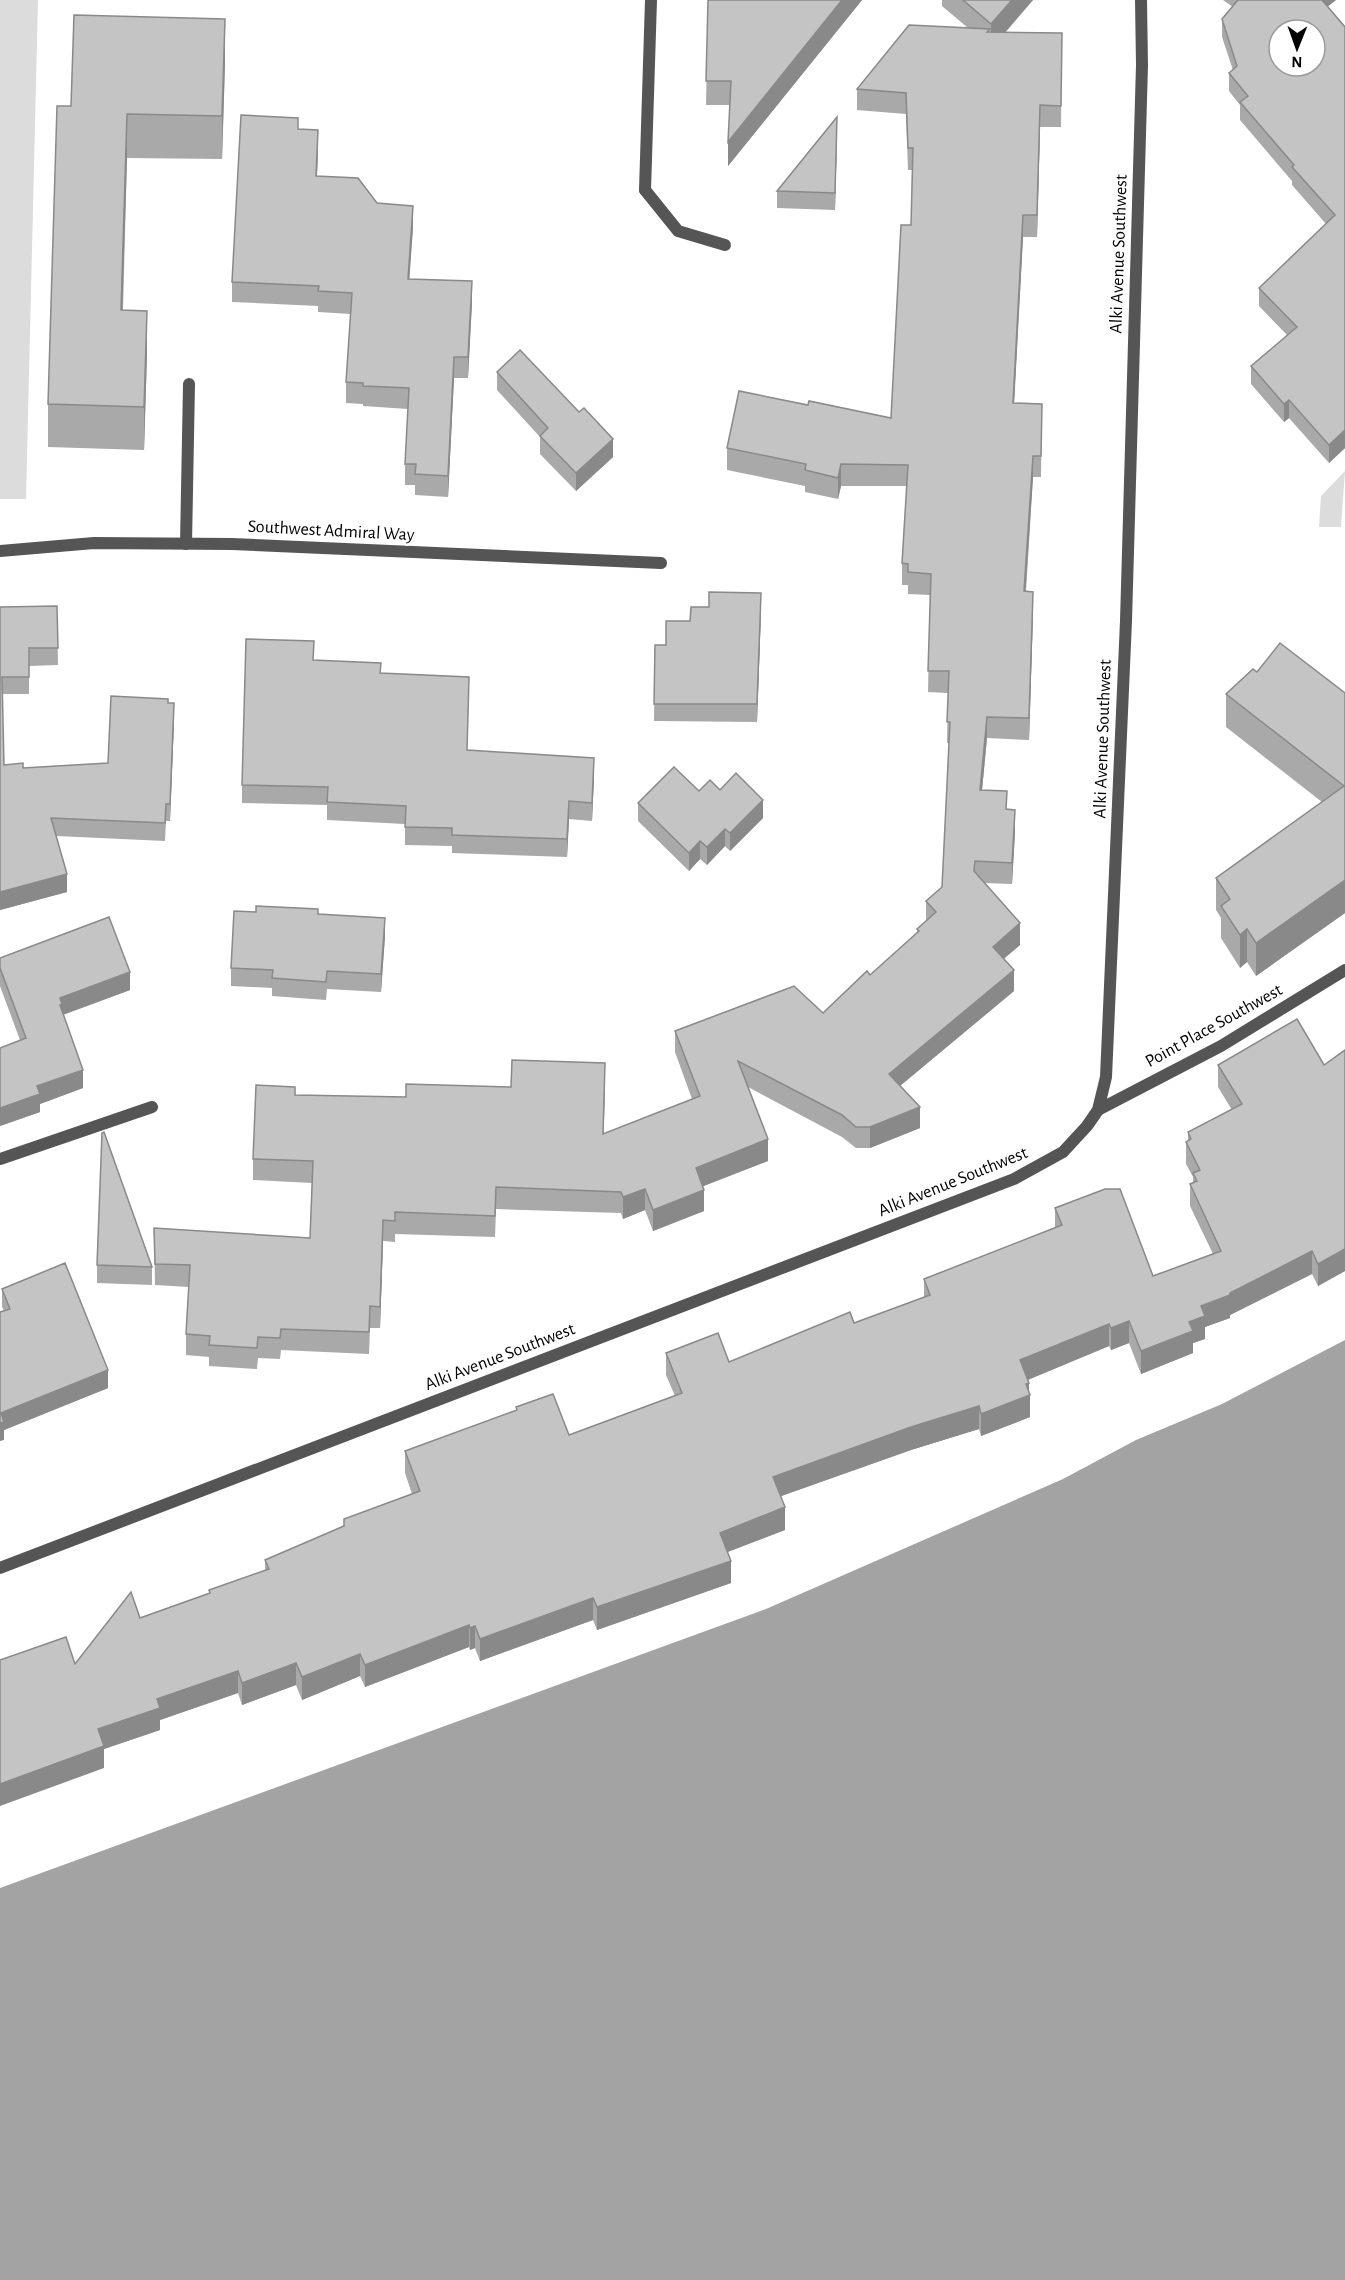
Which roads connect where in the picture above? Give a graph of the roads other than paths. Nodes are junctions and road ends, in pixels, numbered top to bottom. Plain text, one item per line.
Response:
1 (651, 0) edge
2 (1141, 0) edge
3 (725, 245) dead end
4 (189, 384) dead end
5 (186, 544) junction
6 (0, 551) edge
7 (661, 563) dead end
8 (1345, 970) edge
9 (152, 1107) dead end
10 (1098, 1110) junction
11 (0, 1159) edge
12 (0, 1568) edge

1 - 3 street
2 - 10 street, Alki Avenue Southwest
4 - 5 street
5 - 6 street, Southwest Admiral Way
5 - 7 street, Southwest Admiral Way
8 - 10 street, Point Place Southwest
9 - 11 street
10 - 12 street, Alki Avenue Southwest

